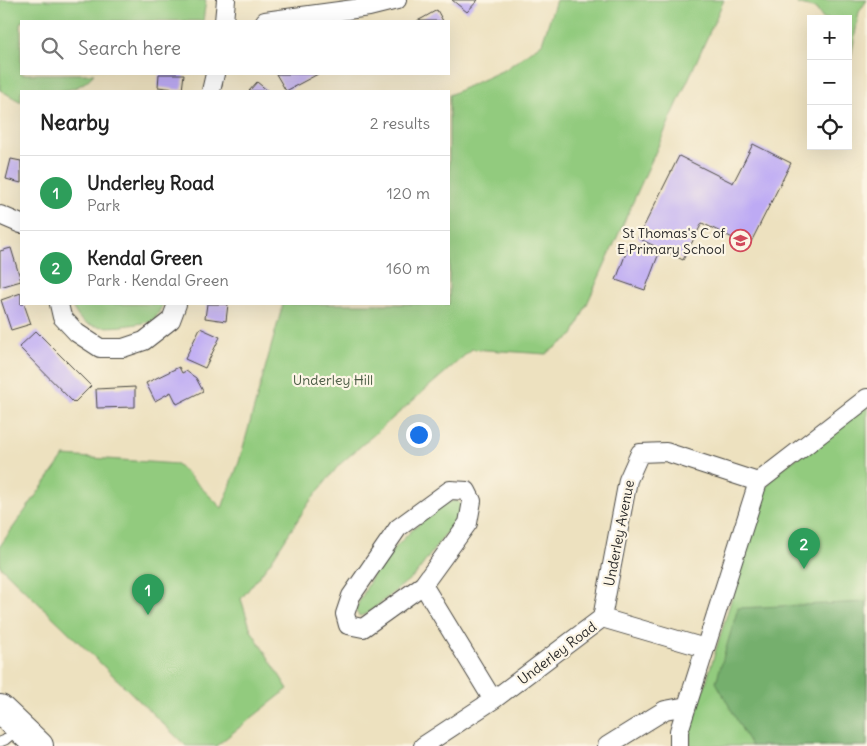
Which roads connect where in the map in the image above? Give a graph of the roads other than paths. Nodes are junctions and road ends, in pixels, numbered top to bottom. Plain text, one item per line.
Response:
1 (226, 0) edge
2 (397, 0) edge
3 (224, 20) edge
4 (272, 20) edge
5 (215, 75) edge
6 (211, 90) edge
7 (0, 215) edge
8 (20, 224) edge
9 (59, 305) edge
10 (177, 305) edge
11 (867, 398) edge
12 (758, 482) junction
13 (423, 585) junction
14 (602, 618) junction
15 (705, 648) junction
16 (493, 700) junction
17 (687, 706) junction
18 (0, 709) edge
19 (19, 739) edge
20 (423, 746) edge
21 (607, 746) edge
22 (679, 746) edge

1 - 3 street
2 - 4 street
5 - 6 street
7 - 8 street
9 - 10 street
11 - 12 street
12 - 14 street, Underley Avenue
12 - 15 street
13 - 13 street
13 - 16 street
14 - 15 street, Underley Road
14 - 16 street, Underley Road
15 - 17 street
16 - 20 street, Underley Road
17 - 21 street
17 - 22 street
18 - 19 highway

